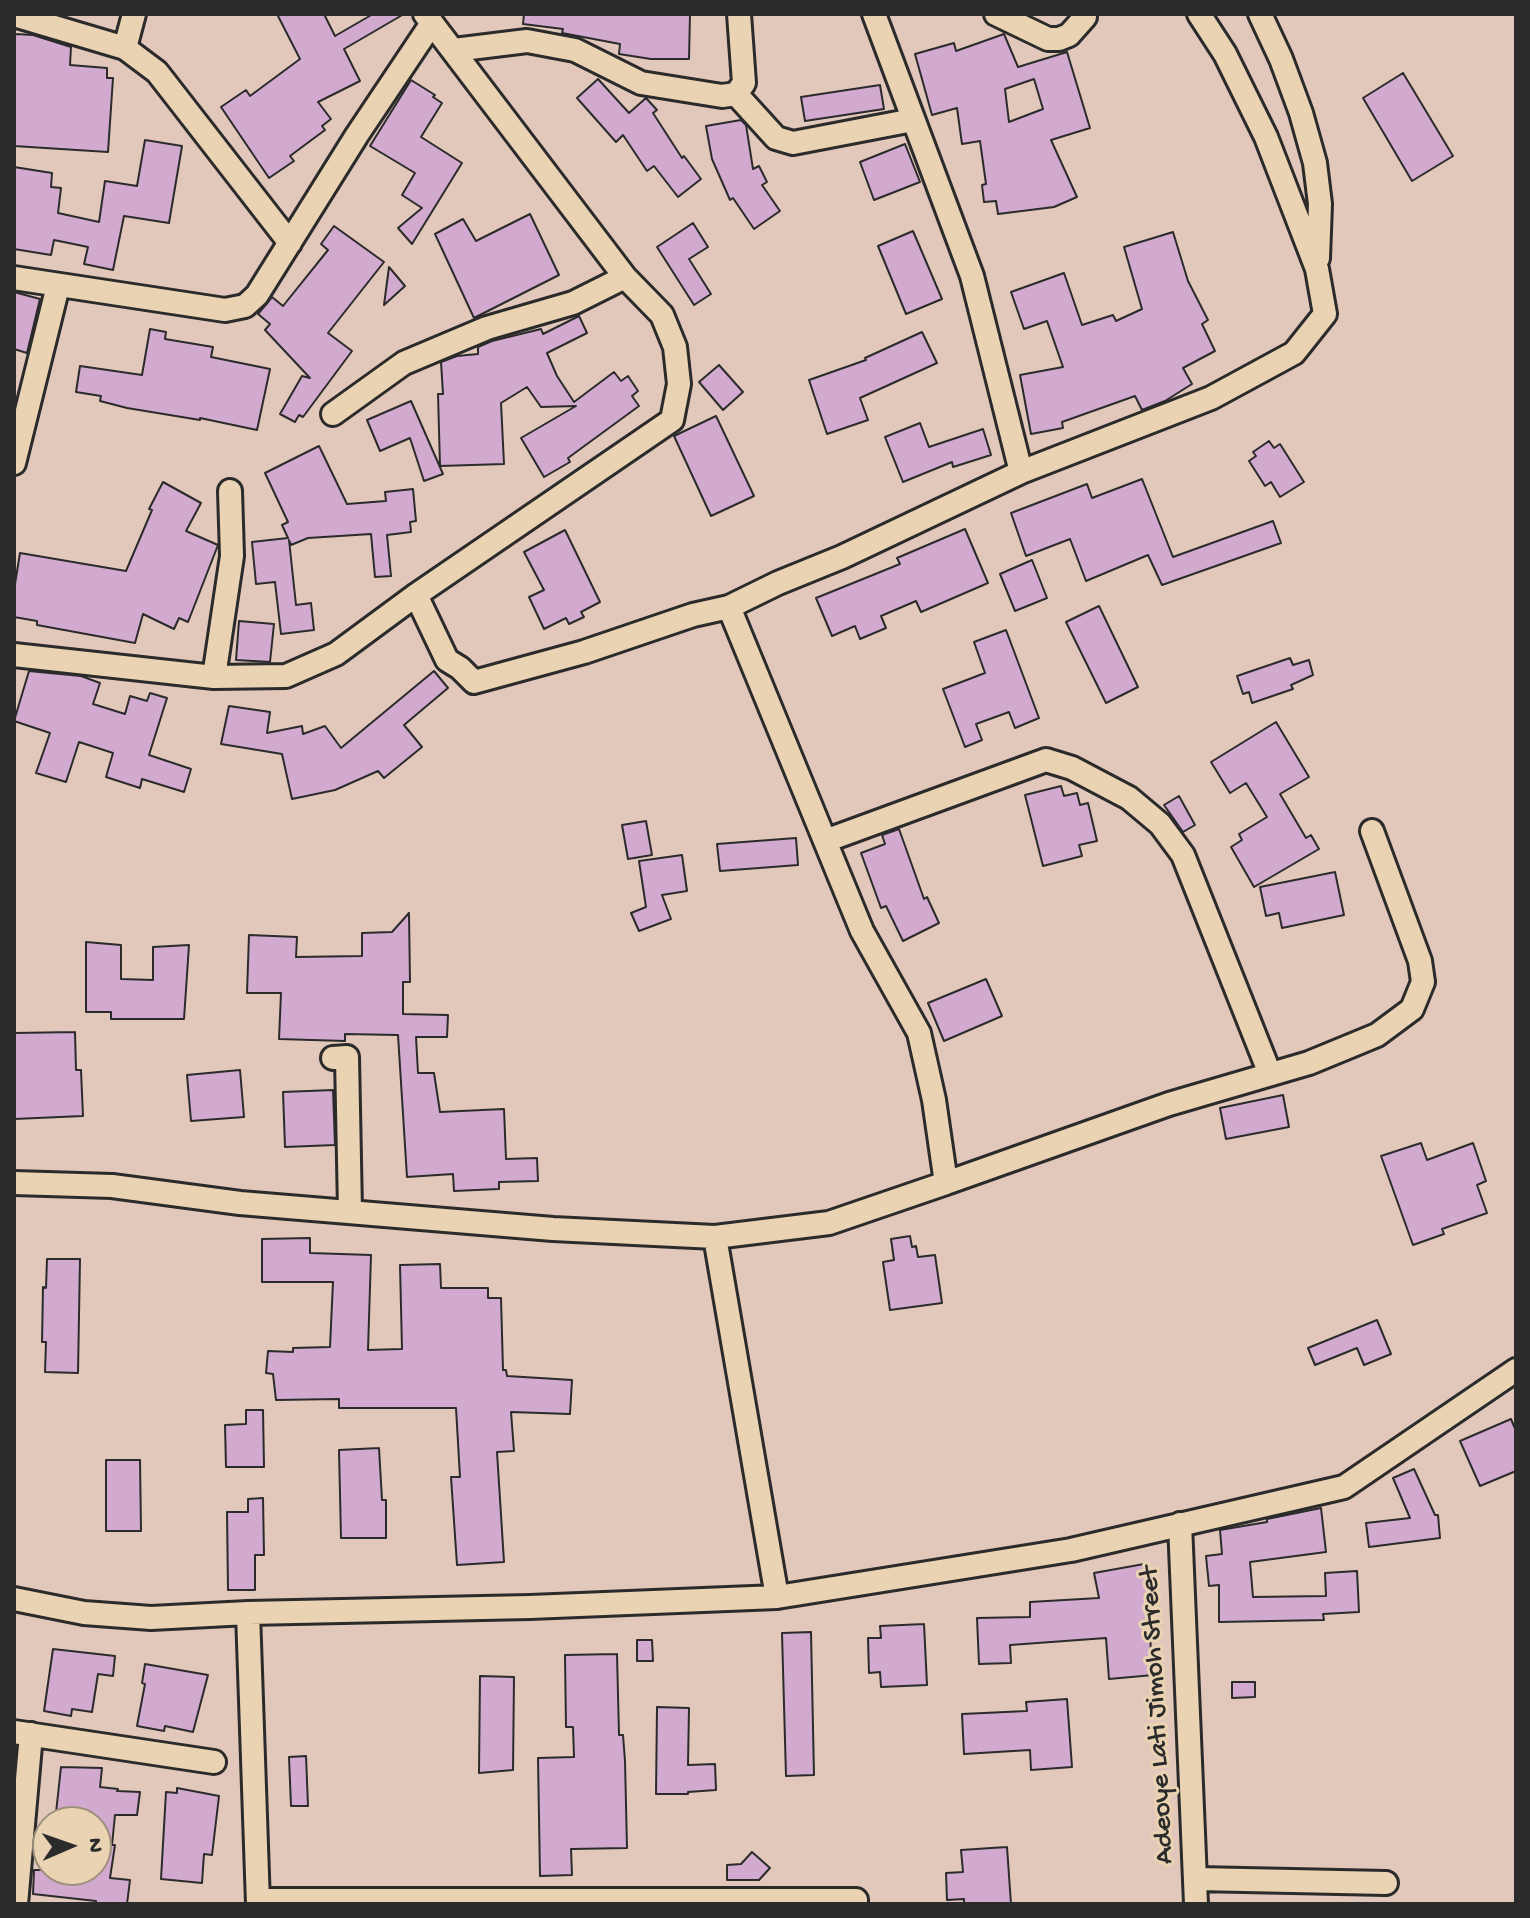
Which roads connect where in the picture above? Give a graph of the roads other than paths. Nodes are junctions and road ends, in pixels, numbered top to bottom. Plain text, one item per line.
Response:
1 (14, 14) edge
2 (134, 14) edge
3 (739, 14) edge
4 (874, 14) edge
5 (996, 14) edge
6 (1199, 14) edge
7 (1260, 14) edge
8 (1085, 17) dead end
9 (429, 18) edge
10 (125, 48) junction
11 (454, 50) junction
12 (736, 94) junction
13 (913, 120) junction
14 (290, 243) junction
15 (1317, 269) junction
16 (625, 277) junction
17 (14, 278) edge
18 (58, 286) junction
19 (333, 414) dead end
20 (14, 463) edge
21 (1021, 472) junction
22 (230, 491) dead end
23 (416, 595) junction
24 (729, 607) junction
25 (14, 655) edge
26 (214, 677) junction
27 (1372, 831) dead end
28 (825, 841) junction
29 (333, 1058) dead end
30 (1270, 1074) junction
31 (14, 1183) edge
32 (946, 1183) junction
33 (350, 1211) junction
34 (715, 1237) junction
35 (1515, 1373) edge
36 (1180, 1524) junction
37 (777, 1597) junction
38 (14, 1599) edge
39 (248, 1613) junction
40 (22, 1733) edge
41 (214, 1762) dead end
42 (1197, 1879) junction
43 (1386, 1883) dead end
44 (258, 1902) edge
45 (16, 1904) edge
46 (856, 1904) edge
47 (1196, 1904) edge

1 - 10 street
2 - 10 street
3 - 12 street
4 - 13 street
5 - 8 street
6 - 15 street
7 - 15 street
9 - 11 street
9 - 14 street
10 - 14 street
11 - 12 street
11 - 16 street
12 - 13 street
13 - 21 street
14 - 18 street
15 - 21 street
16 - 19 street
16 - 23 street
17 - 18 street
18 - 20 street
21 - 24 street
22 - 26 street
23 - 24 street
23 - 26 street
24 - 28 street
25 - 26 street
27 - 30 street
28 - 30 street
28 - 32 street
29 - 33 street
30 - 32 street
31 - 33 street
32 - 34 street
33 - 34 street
34 - 37 street
35 - 36 street
36 - 37 street
36 - 42 street, Adeoye Lati Jimoh Street
37 - 39 street
38 - 39 street
39 - 44 street
40 - 41 street
40 - 45 street
42 - 43 street
42 - 47 street, Adeoye Lati Jimoh Street
44 - 46 street

